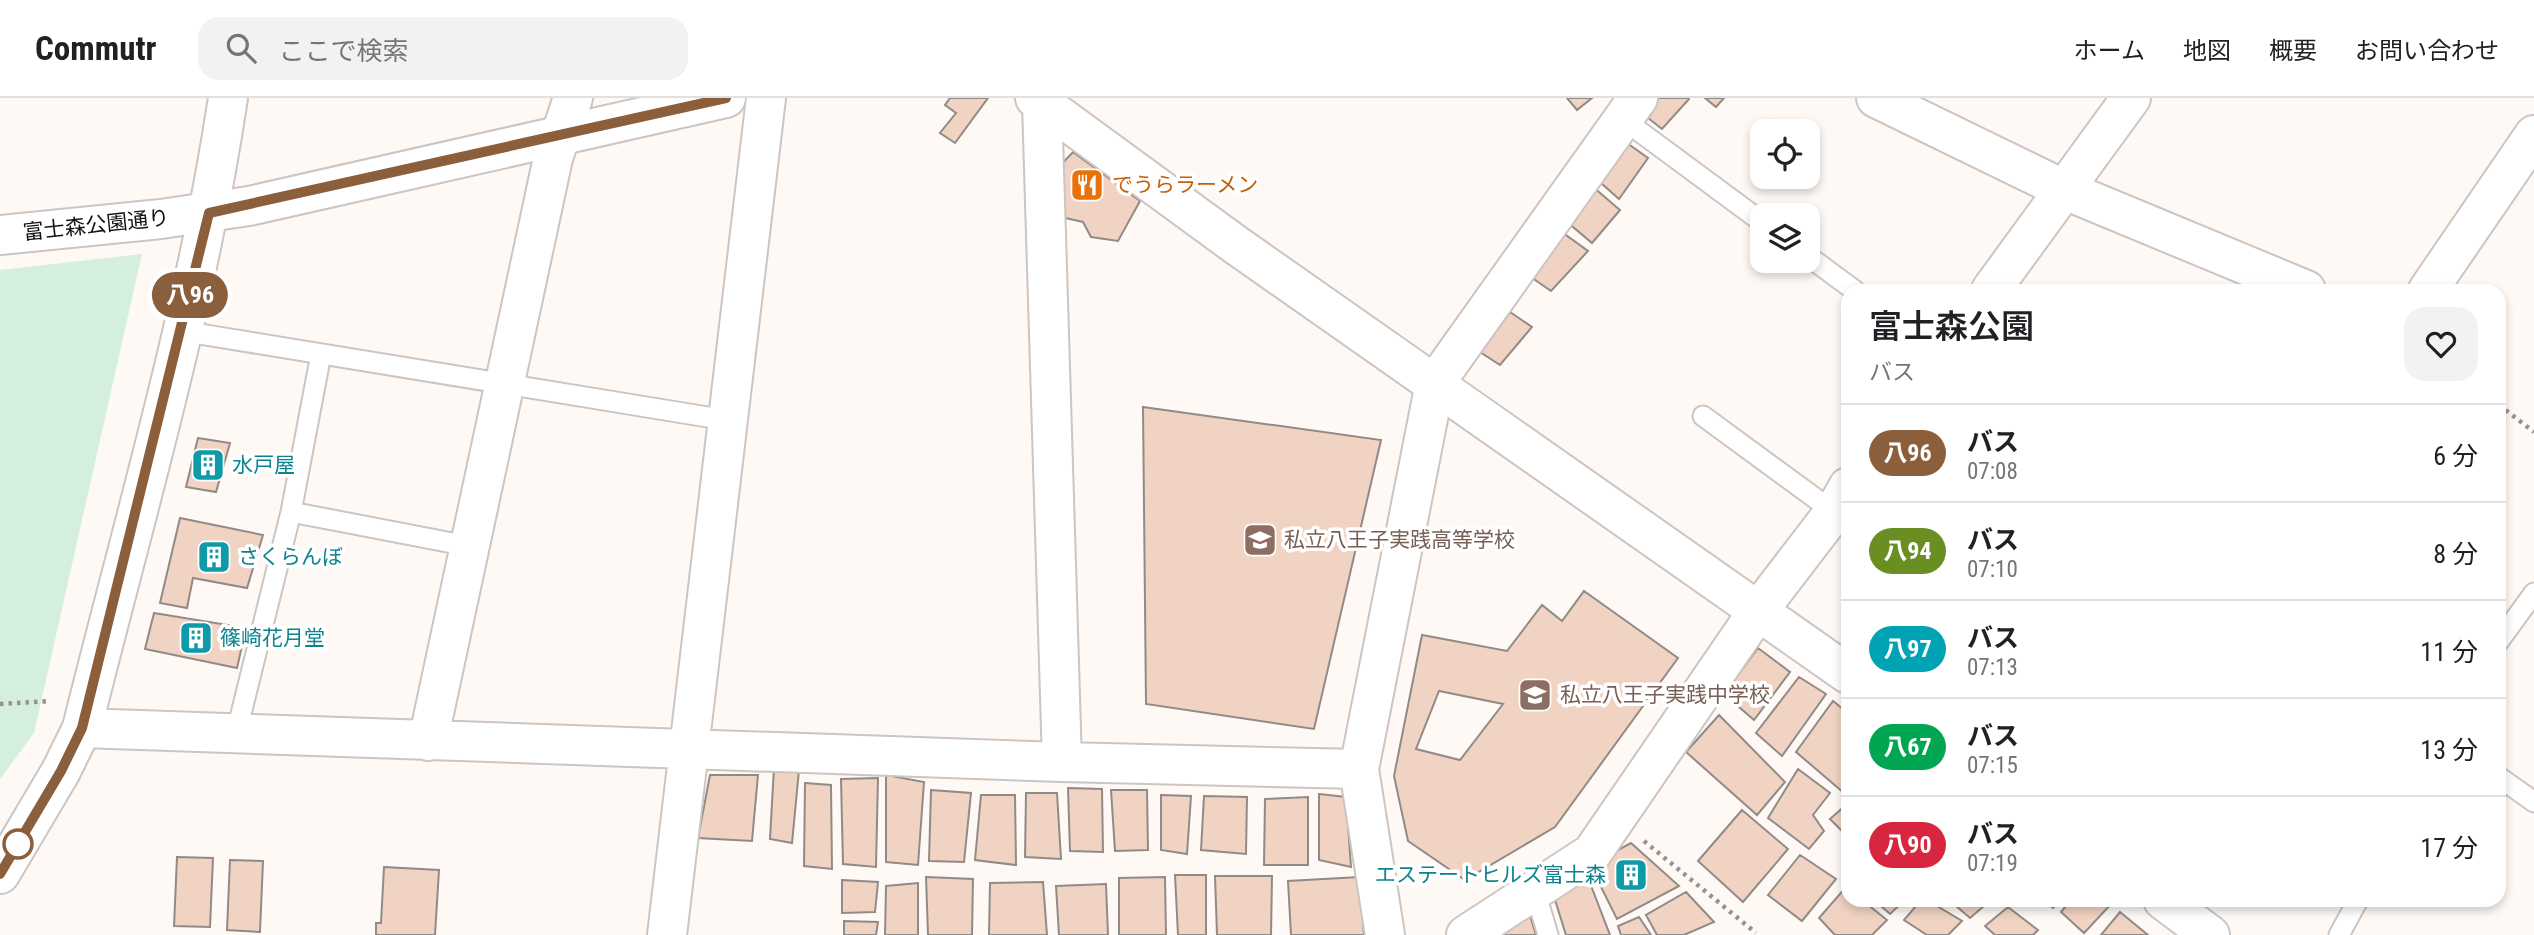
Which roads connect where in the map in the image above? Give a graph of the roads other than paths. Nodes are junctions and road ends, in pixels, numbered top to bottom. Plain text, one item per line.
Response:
1 (228, 98) edge
2 (573, 98) edge
3 (726, 98) edge
4 (766, 98) edge
5 (1876, 98) edge
6 (2131, 98) edge
7 (1038, 100) edge
8 (1631, 109) edge
9 (560, 135) junction
10 (2534, 135) edge
11 (2065, 190) junction
12 (1750, 212) edge
13 (209, 213) junction
14 (0, 235) edge
15 (1820, 265) edge
16 (1846, 284) edge
17 (1995, 284) edge
18 (2292, 284) edge
19 (2432, 284) edge
20 (181, 331) junction
21 (321, 354) junction
22 (503, 382) junction
23 (1435, 383) junction
24 (1703, 416) dead end
25 (726, 420) junction
26 (1841, 500) edge
27 (291, 512) junction
28 (468, 546) junction
29 (2534, 593) edge
30 (1758, 611) junction
31 (2506, 631) edge
32 (1841, 669) edge
33 (82, 728) junction
34 (236, 734) junction
35 (428, 741) junction
36 (687, 750) junction
37 (1062, 762) junction
38 (1359, 768) junction
39 (2506, 783) edge
40 (2534, 802) edge
41 (0, 874) edge
42 (1535, 891) junction
43 (2172, 907) edge
44 (2354, 907) edge
45 (667, 935) edge
46 (1385, 935) edge
47 (1466, 935) edge
48 (1548, 935) edge
49 (2210, 935) edge
50 (2339, 935) edge

1 - 13 street
2 - 9 street
3 - 9 street, 富士森公園通り
4 - 25 street
5 - 11 street
6 - 11 street
7 - 23 street
7 - 37 street
8 - 12 lane
8 - 23 street
9 - 13 street, 富士森公園通り
9 - 22 street
10 - 19 street
11 - 17 street
11 - 18 street
13 - 14 street, 富士森公園通り
13 - 20 street
15 - 16 lane
20 - 21 lane
20 - 33 street
21 - 22 lane
21 - 27 lane
22 - 25 lane
22 - 28 street
23 - 30 street
23 - 38 street
24 - 26 lane
25 - 36 street
26 - 30 street
27 - 28 lane
27 - 34 lane
28 - 35 street
29 - 31 lane
30 - 32 street
30 - 42 street
33 - 34 street
33 - 41 street
34 - 35 street
35 - 36 street
36 - 37 street
36 - 45 street
37 - 38 street
38 - 46 street
39 - 40 lane
42 - 47 street
42 - 48 lane
43 - 49 street
44 - 50 lane

